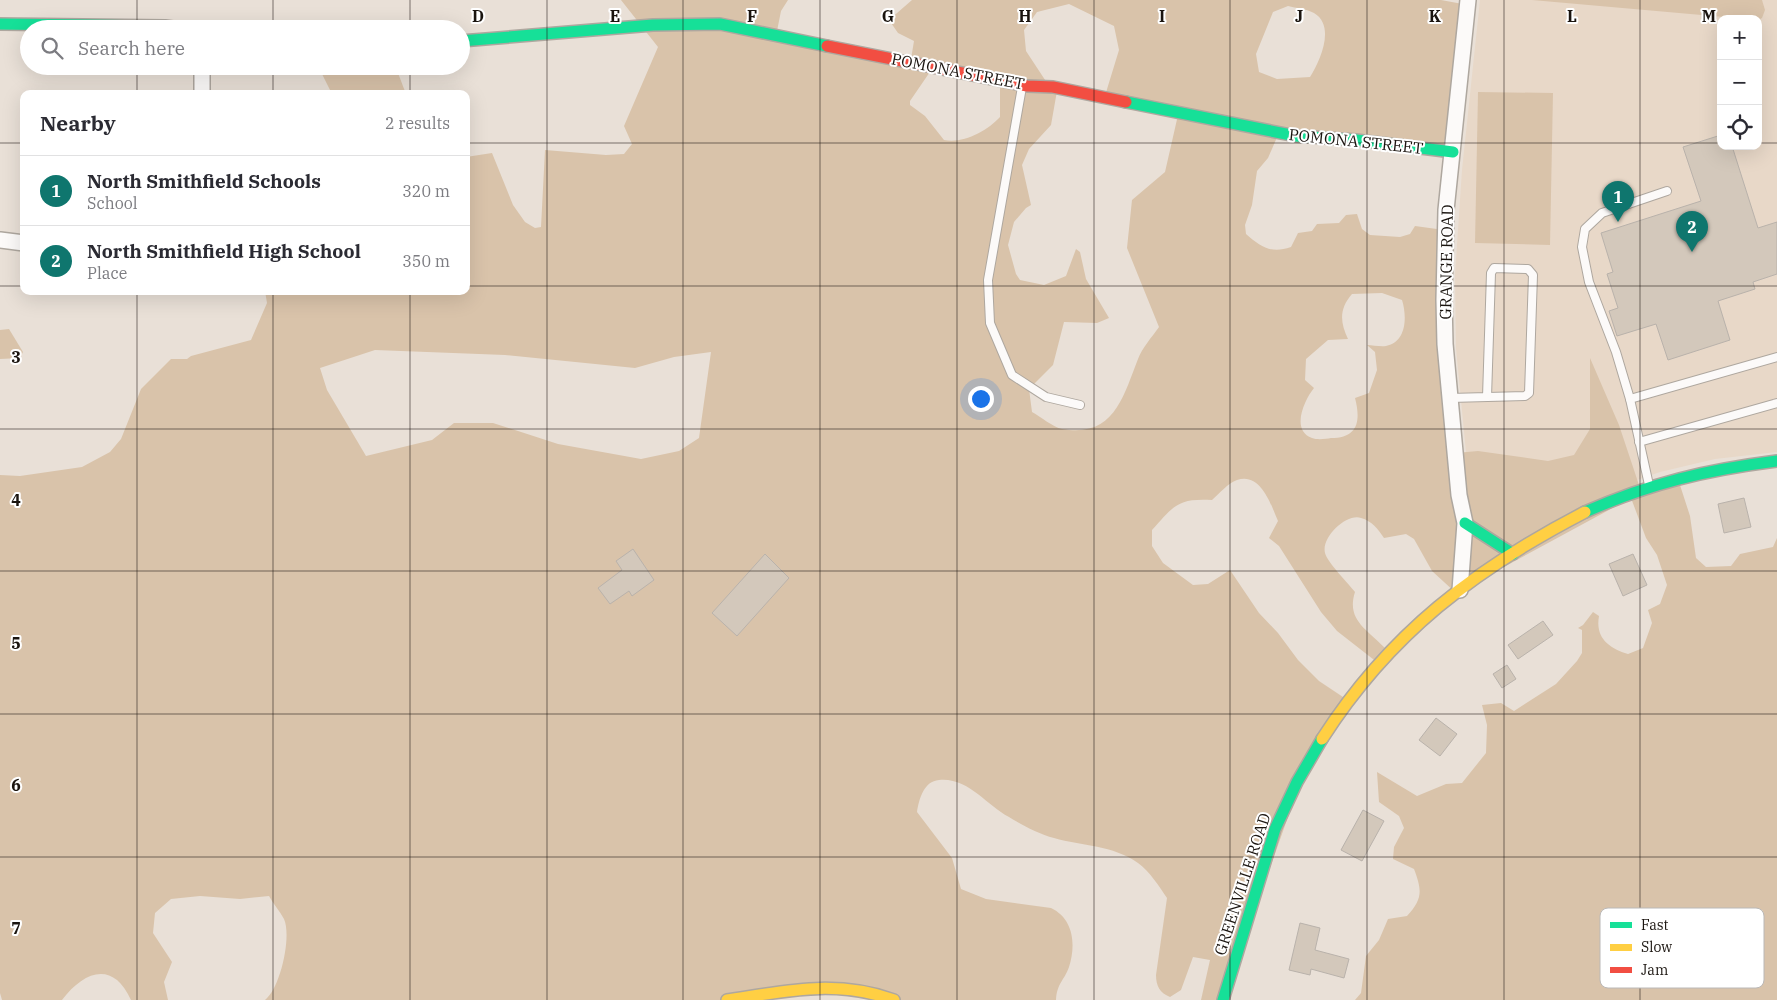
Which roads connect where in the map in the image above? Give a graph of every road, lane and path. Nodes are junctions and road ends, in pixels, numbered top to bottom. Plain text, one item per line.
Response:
1 (1468, 0) edge
2 (0, 24) edge
3 (20, 24) edge
4 (470, 40) edge
5 (202, 75) edge
6 (1022, 85) junction
7 (202, 90) edge
8 (1452, 152) junction
9 (1667, 191) dead end
10 (0, 240) edge
11 (20, 242) edge
12 (1777, 356) edge
13 (1487, 397) junction
14 (1450, 398) junction
15 (1630, 400) junction
16 (1777, 403) edge
17 (1080, 405) dead end
18 (1639, 442) junction
19 (1777, 461) edge
20 (1649, 487) junction
21 (1465, 523) junction
22 (1513, 554) junction
23 (1460, 590) junction
24 (727, 1000) edge
25 (894, 1000) edge
26 (1223, 1000) edge

1 - 8 street, GRANGE ROAD
2 - 3 street
4 - 6 street, POMONA STREET
5 - 7 street
6 - 8 street, POMONA STREET
6 - 17 lane
8 - 14 street, GRANGE ROAD
9 - 15 lane
10 - 11 street
12 - 15 lane
13 - 13 lane
13 - 14 lane
14 - 21 street, GRANGE ROAD
15 - 18 lane
16 - 18 lane
18 - 20 lane
19 - 20 street, GREENVILLE ROAD
20 - 22 street, GREENVILLE ROAD
21 - 22 street
21 - 23 street, GRANGE ROAD
22 - 23 street, GREENVILLE ROAD
23 - 26 street, GREENVILLE ROAD
24 - 25 street

